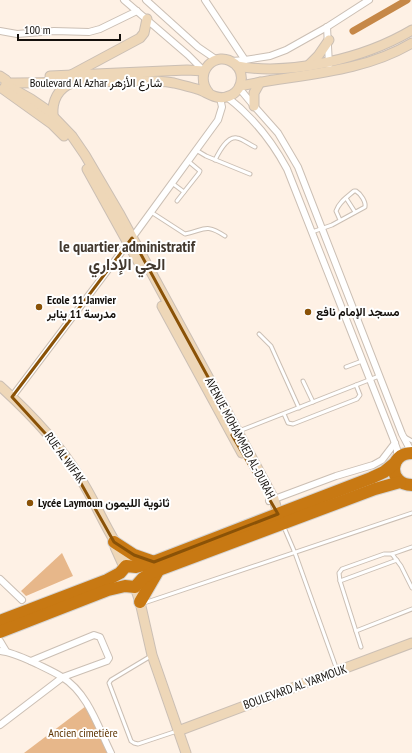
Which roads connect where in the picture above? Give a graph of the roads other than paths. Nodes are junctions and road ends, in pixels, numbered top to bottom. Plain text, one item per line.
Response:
1 (124, 0) edge
2 (146, 0) edge
3 (205, 0) edge
4 (369, 0) edge
5 (137, 11) junction
6 (147, 20) junction
7 (327, 27) junction
8 (412, 30) edge
9 (0, 31) edge
10 (329, 40) junction
11 (412, 43) edge
12 (217, 60) junction
13 (245, 60) junction
14 (329, 62) junction
15 (233, 64) junction
16 (309, 65) junction
17 (204, 71) junction
18 (328, 72) junction
19 (72, 79) junction
20 (260, 82) junction
21 (3, 84) edge
22 (240, 87) junction
23 (209, 93) junction
24 (223, 98) junction
25 (254, 106) junction
26 (53, 115) junction
27 (255, 147) dead end
28 (196, 150) junction
29 (215, 160) junction
30 (188, 161) junction
31 (250, 174) dead end
32 (172, 184) junction
33 (184, 192) junction
34 (346, 198) junction
35 (177, 201) dead end
36 (151, 212) junction
37 (355, 212) junction
38 (340, 220) junction
39 (322, 228) junction
40 (312, 232) junction
41 (224, 236) dead end
42 (130, 241) junction
43 (259, 334) dead end
44 (362, 361) junction
45 (346, 367) dead end
46 (380, 376) junction
47 (370, 380) junction
48 (303, 381) dead end
49 (356, 385) junction
50 (0, 386) edge
51 (12, 397) junction
52 (313, 402) junction
53 (299, 408) junction
54 (284, 414) junction
55 (235, 433) junction
56 (402, 434) junction
57 (412, 441) edge
58 (395, 443) junction
59 (412, 453) edge
60 (396, 461) junction
61 (408, 485) edge
62 (271, 500) junction
63 (412, 513) edge
64 (280, 519) junction
65 (114, 542) junction
66 (412, 547) edge
67 (295, 553) junction
68 (392, 554) junction
69 (397, 560) junction
70 (156, 566) junction
71 (128, 568) junction
72 (0, 579) edge
73 (340, 581) junction
74 (134, 584) junction
75 (412, 588) edge
76 (22, 600) dead end
77 (140, 603) junction
78 (412, 609) edge
79 (0, 621) edge
80 (356, 631) junction
81 (0, 632) edge
82 (0, 641) edge
83 (412, 643) edge
84 (361, 647) dead end
85 (3, 651) edge
86 (152, 655) junction
87 (31, 661) junction
88 (338, 671) junction
89 (63, 677) junction
90 (0, 725) edge
91 (178, 731) junction
92 (111, 753) edge
93 (186, 753) edge

1 - 5 street
2 - 12 street
3 - 13 street
4 - 7 street
5 - 6 street
5 - 9 street
6 - 17 street
6 - 19 street
7 - 10 street
7 - 13 street
8 - 14 street
10 - 14 street
10 - 16 street
11 - 18 street
12 - 15 street
12 - 17 street
13 - 15 street
14 - 16 street
14 - 18 street
15 - 16 street
15 - 22 street
17 - 19 street, Boulevard Al Azhar شارع الأزهر
17 - 23 street
18 - 20 street
19 - 21 street, Boulevard Al Azhar شارع الأزهر
19 - 23 street, Boulevard Al Azhar شارع الأزهر
19 - 26 street
20 - 22 street
20 - 25 street
21 - 26 street, AVENUE MOHAMMED AL-DURAH
21 - 42 street, AVENUE MOHAMMED AL-DURAH
22 - 24 street
22 - 25 street
23 - 24 street
24 - 28 street
24 - 40 street
25 - 39 street
26 - 42 street, AVENUE MOHAMMED AL-DURAH
27 - 29 lane
28 - 29 lane
28 - 30 street
29 - 31 lane
30 - 32 street
30 - 33 lane
32 - 33 lane
32 - 36 street
33 - 35 lane
34 - 37 lane
34 - 37 lane
34 - 38 lane
36 - 41 lane
36 - 42 street
37 - 38 lane
38 - 39 lane
39 - 40 lane
39 - 46 street
40 - 44 street
42 - 51 street
42 - 55 street, AVENUE MOHAMMED AL-DURAH
43 - 53 lane
44 - 45 lane
44 - 47 street
46 - 47 lane
46 - 56 street
47 - 49 lane
47 - 58 street
48 - 52 lane
49 - 52 lane
49 - 54 lane
50 - 51 street, RUE AL WIFAK
51 - 65 street, RUE AL WIFAK
52 - 53 lane
53 - 54 lane
54 - 55 lane
55 - 62 street, AVENUE MOHAMMED AL-DURAH
56 - 57 lane
56 - 59 street
58 - 60 street
58 - 62 street
59 - 60 highway
60 - 61 highway
60 - 64 highway
61 - 64 highway
62 - 64 street, AVENUE MOHAMMED AL-DURAH
63 - 67 lane
64 - 67 lane
64 - 70 highway
65 - 70 highway
65 - 71 street, RUE AL WIFAK
66 - 68 lane
67 - 77 lane
67 - 88 lane
68 - 69 lane
68 - 73 lane
69 - 73 lane
69 - 75 lane
70 - 71 highway
70 - 74 highway
70 - 77 highway
71 - 74 highway
71 - 74 highway
71 - 79 highway
72 - 76 street
73 - 80 lane
74 - 77 street
74 - 81 highway
77 - 86 street
78 - 80 lane
80 - 84 lane
82 - 85 street
83 - 88 street, BOULEVARD AL YARMOUK
85 - 87 street
86 - 91 street
86 - 91 lane
87 - 89 street
87 - 89 street
88 - 91 street, BOULEVARD AL YARMOUK
89 - 90 street
89 - 92 street
91 - 93 street

